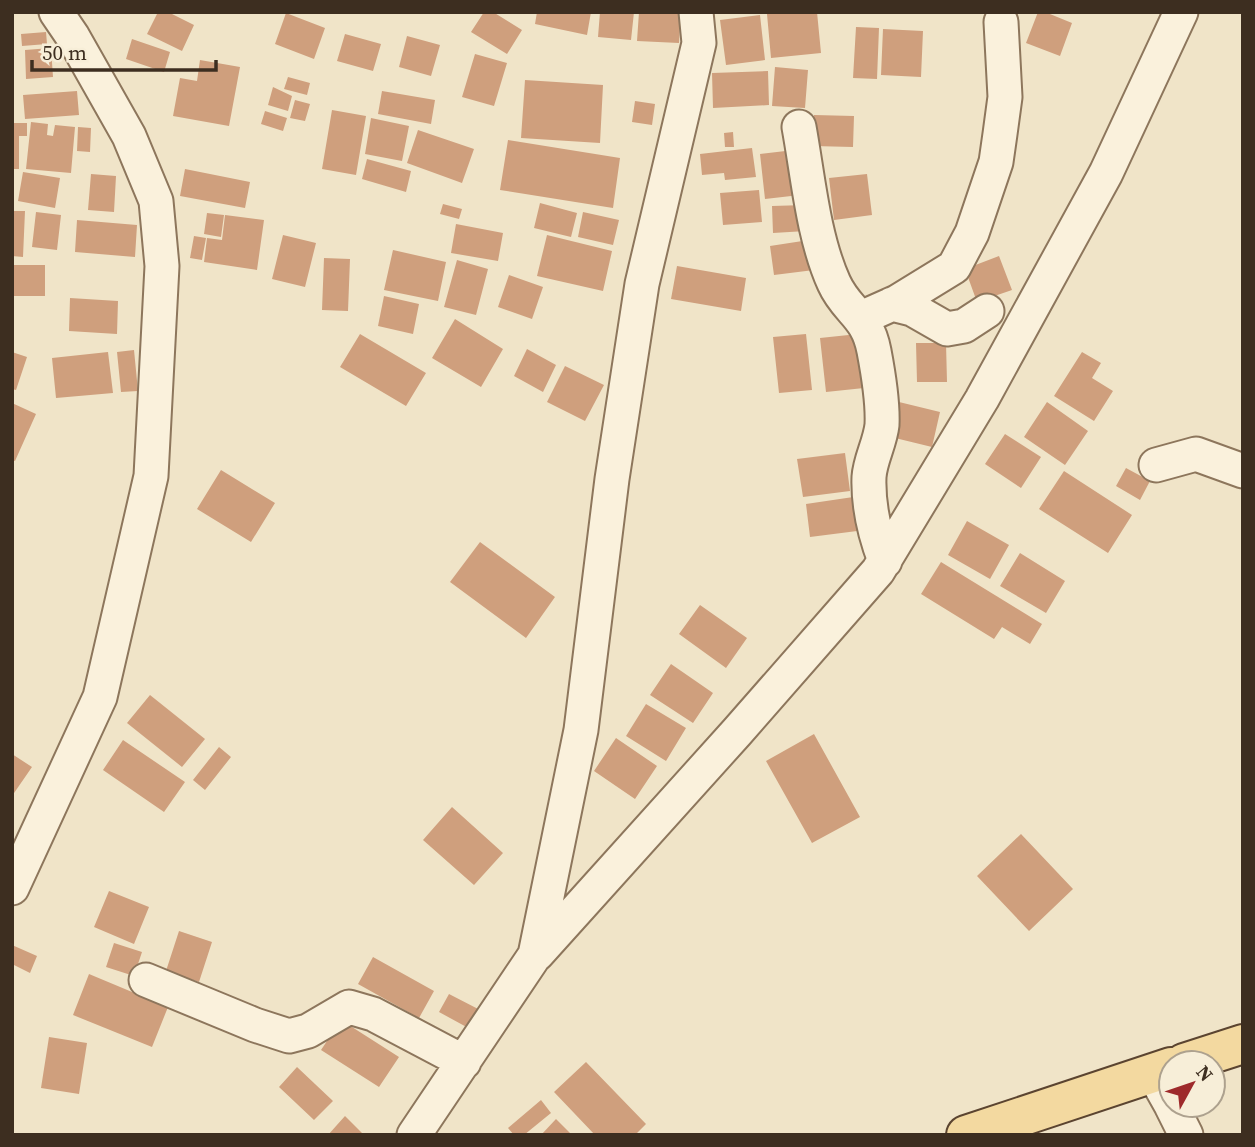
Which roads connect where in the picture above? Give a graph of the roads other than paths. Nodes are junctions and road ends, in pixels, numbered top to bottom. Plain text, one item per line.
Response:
1 (56, 12) edge
2 (696, 12) edge
3 (1181, 12) edge
4 (1001, 22) dead end
5 (799, 127) dead end
6 (892, 304) junction
7 (987, 311) dead end
8 (861, 318) junction
9 (1156, 465) dead end
10 (1243, 471) edge
11 (885, 561) junction
12 (12, 888) edge
13 (535, 955) junction
14 (146, 980) dead end
15 (1243, 1044) edge
16 (1227, 1053) edge
17 (464, 1062) junction
18 (1157, 1086) edge
19 (414, 1135) edge
20 (966, 1135) edge

1 - 12 street
2 - 13 street
3 - 11 street
4 - 6 street
5 - 8 street
6 - 7 street
6 - 8 street
8 - 11 street
9 - 10 street
11 - 13 street
13 - 17 street
14 - 17 street
15 - 16 main road
17 - 19 street
18 - 20 main road

